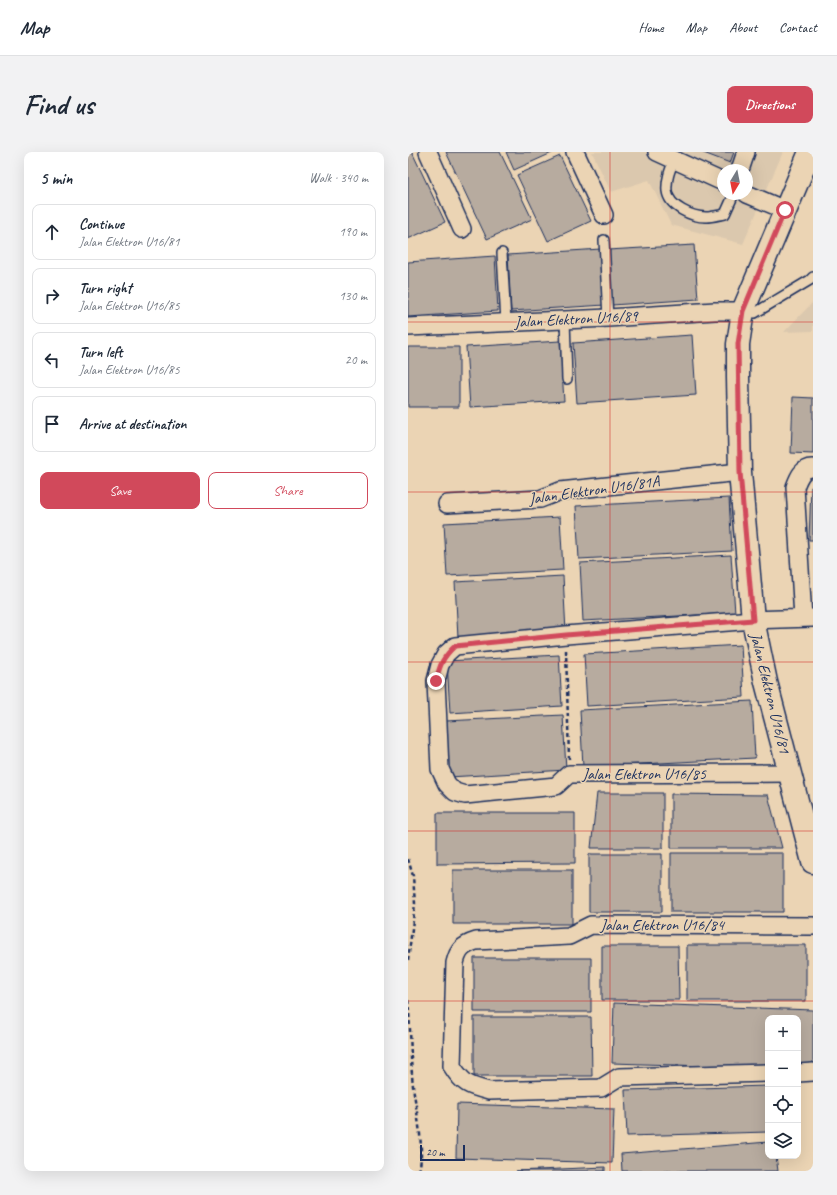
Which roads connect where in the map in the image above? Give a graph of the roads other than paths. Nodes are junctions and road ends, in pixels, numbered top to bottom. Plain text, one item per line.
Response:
1 (428, 152) edge
2 (575, 152) edge
3 (810, 152) edge
4 (663, 154) edge
5 (717, 177) edge
6 (753, 197) edge
7 (738, 200) edge
8 (785, 210) junction
9 (604, 215) dead end
10 (462, 229) dead end
11 (604, 240) dead end
12 (502, 253) dead end
13 (813, 277) edge
14 (743, 311) junction
15 (608, 318) junction
16 (565, 320) junction
17 (506, 322) junction
18 (408, 327) edge
19 (567, 379) dead end
20 (813, 468) edge
21 (740, 472) junction
22 (447, 504) dead end
23 (808, 618) edge
24 (753, 620) junction
25 (790, 773) junction
26 (813, 862) edge
27 (813, 926) edge
28 (813, 1072) edge
29 (765, 1073) edge
30 (801, 1073) edge

1 - 10 street
2 - 9 street
3 - 8 street, Jalan Elektron U16/81
4 - 5 street
4 - 7 lane
6 - 8 street
8 - 14 street, Jalan Elektron U16/81
11 - 15 lane
12 - 17 lane
13 - 14 lane
14 - 15 street, Jalan Elektron U16/89
14 - 21 street, Jalan Elektron U16/81
15 - 16 street, Jalan Elektron U16/89
16 - 17 street, Jalan Elektron U16/89
16 - 19 lane
17 - 18 street, Jalan Elektron U16/89
20 - 23 street
21 - 22 street, Jalan Elektron U16/81A
21 - 24 street, Jalan Elektron U16/81
23 - 24 street, Jalan Elektron U16/85
24 - 25 street, Jalan Elektron U16/81
24 - 25 street, Jalan Elektron U16/85
25 - 26 street, Jalan Elektron U16/81
27 - 29 street, Jalan Elektron U16/84
28 - 30 street

